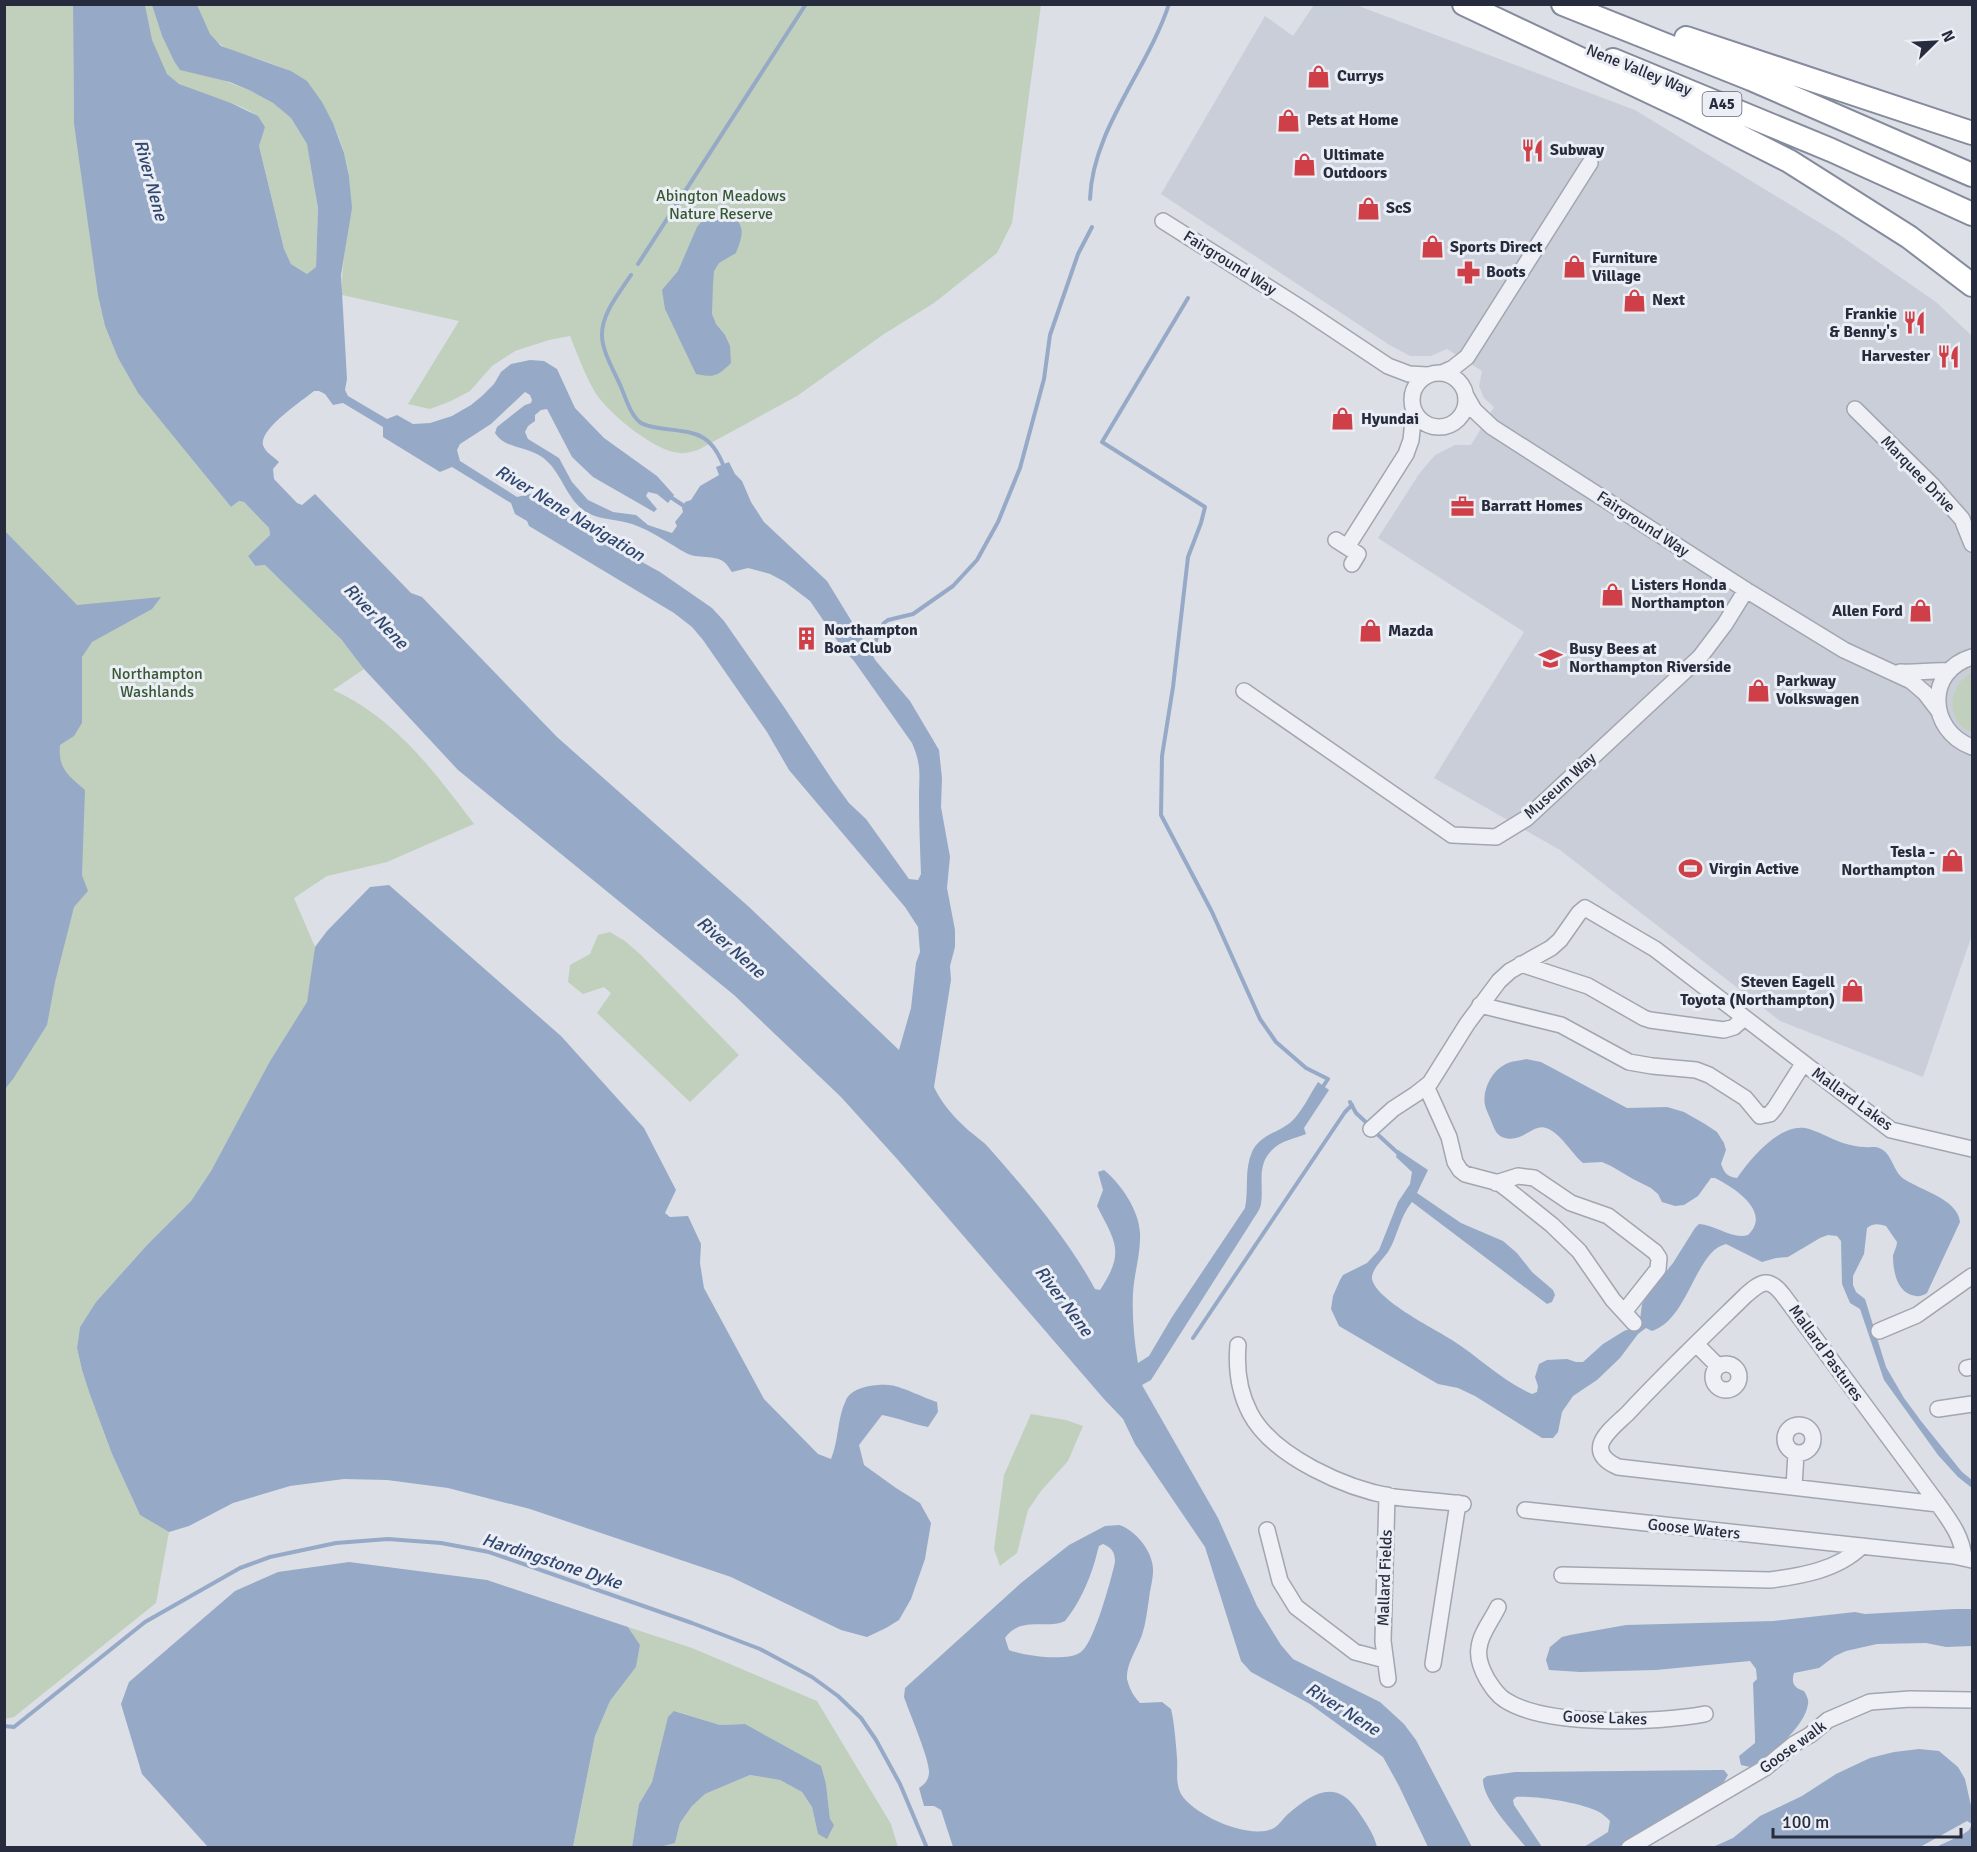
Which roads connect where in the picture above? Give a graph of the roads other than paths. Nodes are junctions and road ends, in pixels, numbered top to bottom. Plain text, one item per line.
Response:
1 (1466, 4) edge
2 (1563, 4) edge
3 (1577, 4) edge
4 (1972, 133) edge
5 (1590, 163) dead end
6 (1972, 175) edge
7 (1972, 214) edge
8 (1162, 220) dead end
9 (1972, 285) edge
10 (1467, 357) junction
11 (1388, 366) junction
12 (1435, 374) junction
13 (1465, 392) junction
14 (1412, 395) junction
15 (1855, 409) dead end
16 (1414, 411) junction
17 (1448, 425) junction
18 (1492, 427) junction
19 (1406, 454) junction
20 (1972, 544) edge
21 (1352, 564) dead end
22 (1746, 590) junction
23 (1972, 644) edge
24 (1972, 657) edge
25 (1953, 668) junction
26 (1891, 671) junction
27 (1244, 691) dead end
28 (1938, 710) junction
29 (1972, 747) edge
30 (1521, 964) junction
31 (1480, 1005) junction
32 (1744, 1018) junction
33 (1803, 1064) junction
34 (1426, 1086) junction
35 (1371, 1129) dead end
36 (1972, 1149) edge
37 (1496, 1183) junction
38 (1972, 1276) edge
39 (1879, 1331) dead end
40 (1696, 1344) junction
41 (1238, 1346) dead end
42 (1718, 1366) dead end
43 (1972, 1404) edge
44 (1938, 1409) dead end
45 (1796, 1453) dead end
46 (1794, 1487) junction
47 (1387, 1495) junction
48 (1938, 1504) junction
49 (1525, 1510) dead end
50 (1267, 1530) dead end
51 (1862, 1546) junction
52 (1968, 1559) edge
53 (1562, 1575) dead end
54 (1498, 1607) dead end
55 (1385, 1660) junction
56 (1433, 1664) dead end
57 (1388, 1679) dead end
58 (1972, 1700) edge
59 (1705, 1714) dead end
60 (1629, 1848) edge

1 - 7 highway, Nene Valley Way / A45
1 - 9 highway
2 - 6 highway, Nene Valley Way / A45
3 - 4 highway
5 - 10 street
8 - 11 street, Fairground Way
10 - 12 street
10 - 13 street
11 - 12 street
11 - 14 street
12 - 13 street
12 - 14 street
13 - 17 street
13 - 18 street
14 - 16 street
15 - 20 street, Marquee Drive
16 - 17 street
16 - 19 street
17 - 18 street
17 - 19 street
18 - 22 street, Fairground Way
19 - 21 street
22 - 26 street, Fairground Way
22 - 27 street, Museum Way
23 - 25 street
24 - 25 street
25 - 26 street
25 - 28 street
26 - 28 street, Fairground Way
28 - 29 street, Fairground Way
30 - 31 street
30 - 32 street
30 - 32 street, Mallard Lakes
31 - 33 street
31 - 34 street
32 - 33 street, Mallard Lakes
33 - 36 street, Mallard Lakes
34 - 35 street
34 - 37 street
37 - 37 street
38 - 39 street
40 - 42 street
40 - 46 street, Mallard Pastures
40 - 48 street, Mallard Pastures
41 - 47 street
43 - 44 street
45 - 46 street
46 - 48 street, Mallard Pastures
47 - 55 street, Mallard Fields
47 - 56 street
48 - 52 street, Mallard Pastures
49 - 51 street, Goose Waters
50 - 55 street
51 - 52 street, Goose Waters
51 - 53 street
54 - 59 street, Goose Lakes
55 - 57 street, Mallard Fields
58 - 60 street, Goose walk

